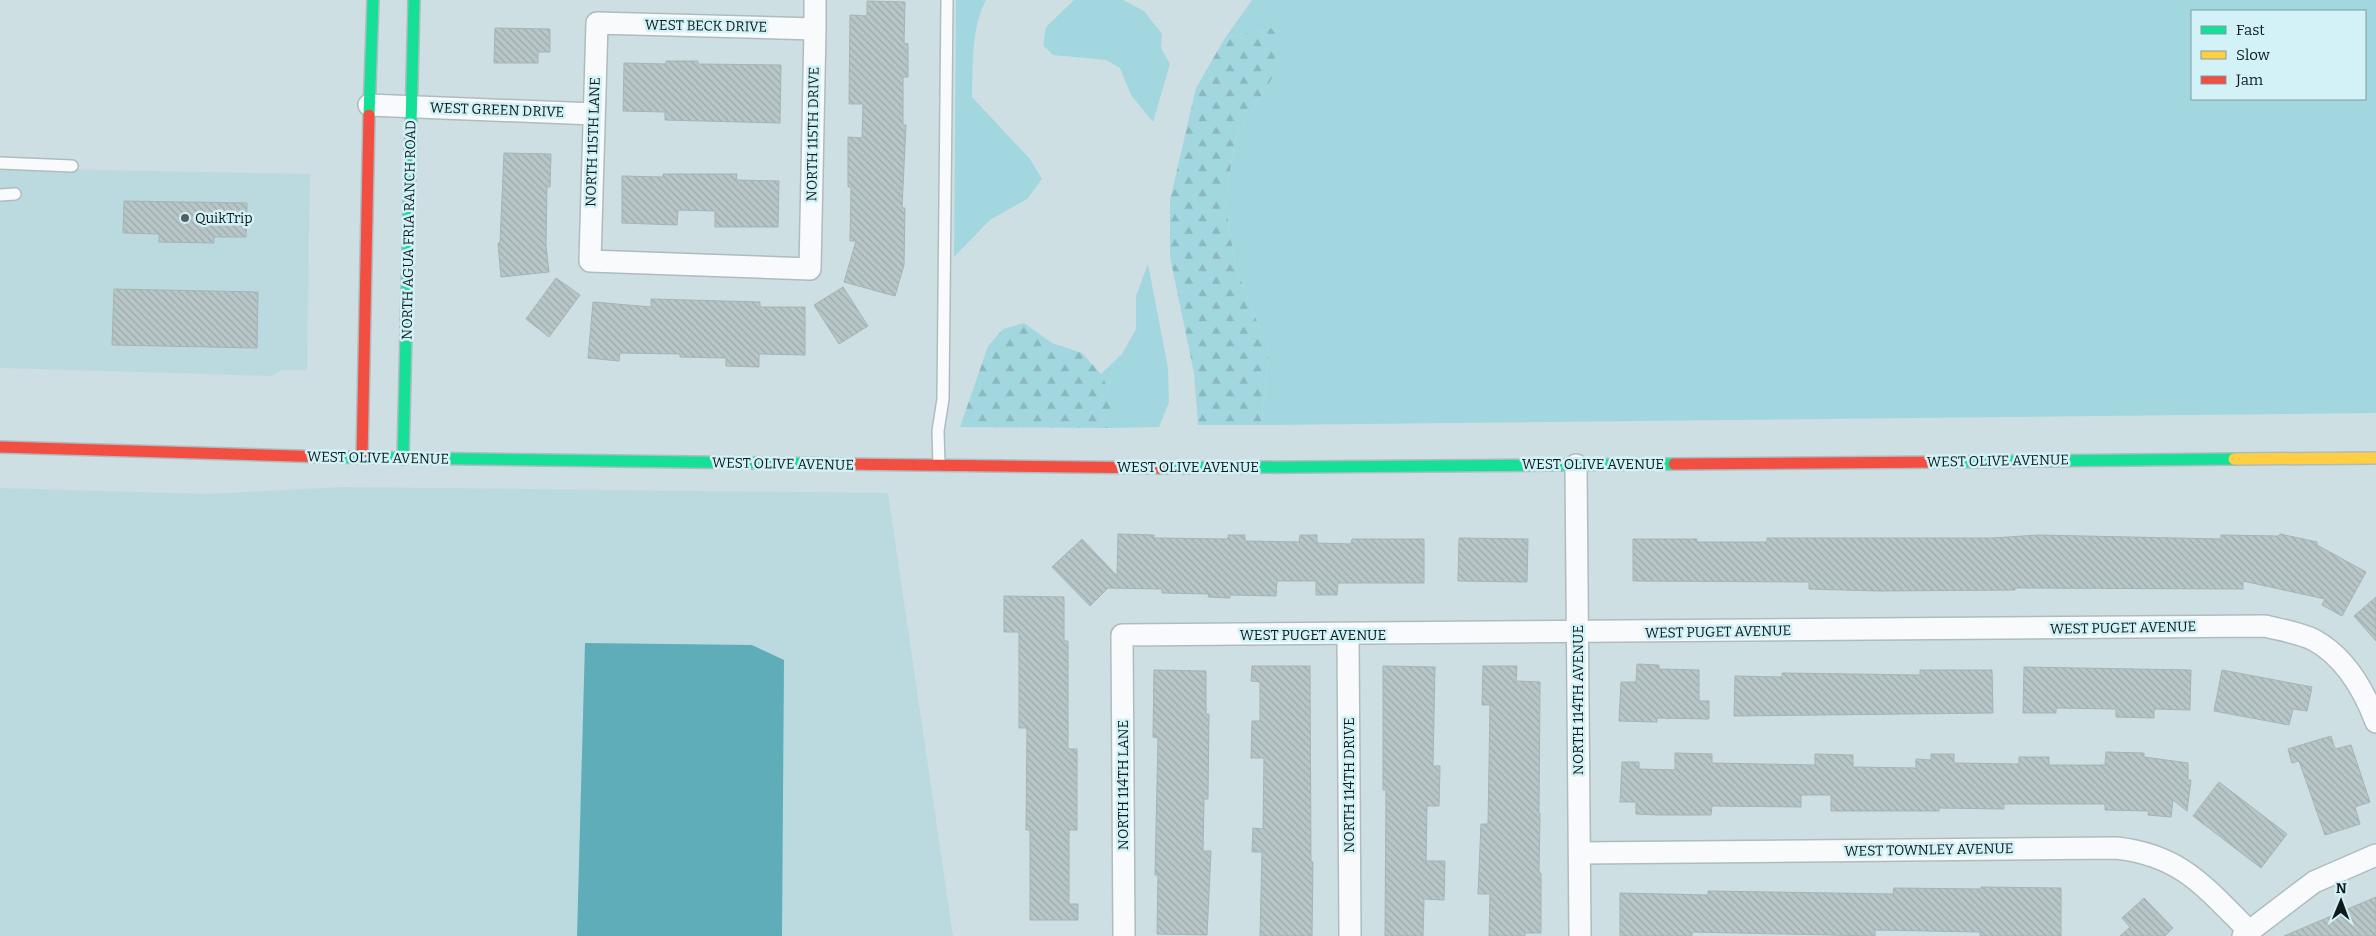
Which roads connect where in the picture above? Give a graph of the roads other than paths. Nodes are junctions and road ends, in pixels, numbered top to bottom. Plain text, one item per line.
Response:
1 (373, 0) edge
2 (414, 0) edge
3 (815, 0) edge
4 (947, 0) edge
5 (597, 23) joint
6 (815, 29) junction
7 (369, 106) junction
8 (412, 107) junction
9 (594, 114) junction
10 (0, 163) edge
11 (72, 166) dead end
12 (15, 194) dead end
13 (0, 195) edge
14 (590, 261) joint
15 (0, 447) edge
16 (362, 458) junction
17 (2376, 458) edge
18 (403, 459) junction
19 (1576, 465) junction
20 (939, 466) junction
21 (1577, 633) junction
22 (1122, 635) joint
23 (1348, 635) junction
24 (2376, 722) edge
25 (1580, 853) junction
26 (2376, 855) edge
27 (2246, 933) edge
28 (1124, 936) edge
29 (1350, 936) edge
30 (1580, 936) edge

1 - 7 main road
2 - 8 main road, NORTH AGUA FRIA RANCH ROAD
3 - 6 street, NORTH 115TH DRIVE
4 - 20 lane
5 - 6 street, WEST BECK DRIVE
5 - 9 street, NORTH 115TH LANE
6 - 14 street, NORTH 115TH DRIVE
7 - 8 street, WEST GREEN DRIVE
7 - 16 main road
8 - 9 street, WEST GREEN DRIVE
8 - 18 main road, NORTH AGUA FRIA RANCH ROAD
9 - 14 street, NORTH 115TH LANE
10 - 11 lane
12 - 13 lane
15 - 16 main road, WEST OLIVE AVENUE
16 - 18 main road, WEST OLIVE AVENUE
17 - 19 main road, WEST OLIVE AVENUE
18 - 20 main road, WEST OLIVE AVENUE
19 - 20 main road, WEST OLIVE AVENUE
19 - 21 street, NORTH 114TH AVENUE
21 - 23 street, WEST PUGET AVENUE
21 - 24 street, WEST PUGET AVENUE
21 - 25 street, NORTH 114TH AVENUE
22 - 23 street, WEST PUGET AVENUE
22 - 28 street, NORTH 114TH LANE
23 - 29 street, NORTH 114TH DRIVE
25 - 27 street, WEST TOWNLEY AVENUE
25 - 30 street, NORTH 114TH AVENUE
26 - 27 street

